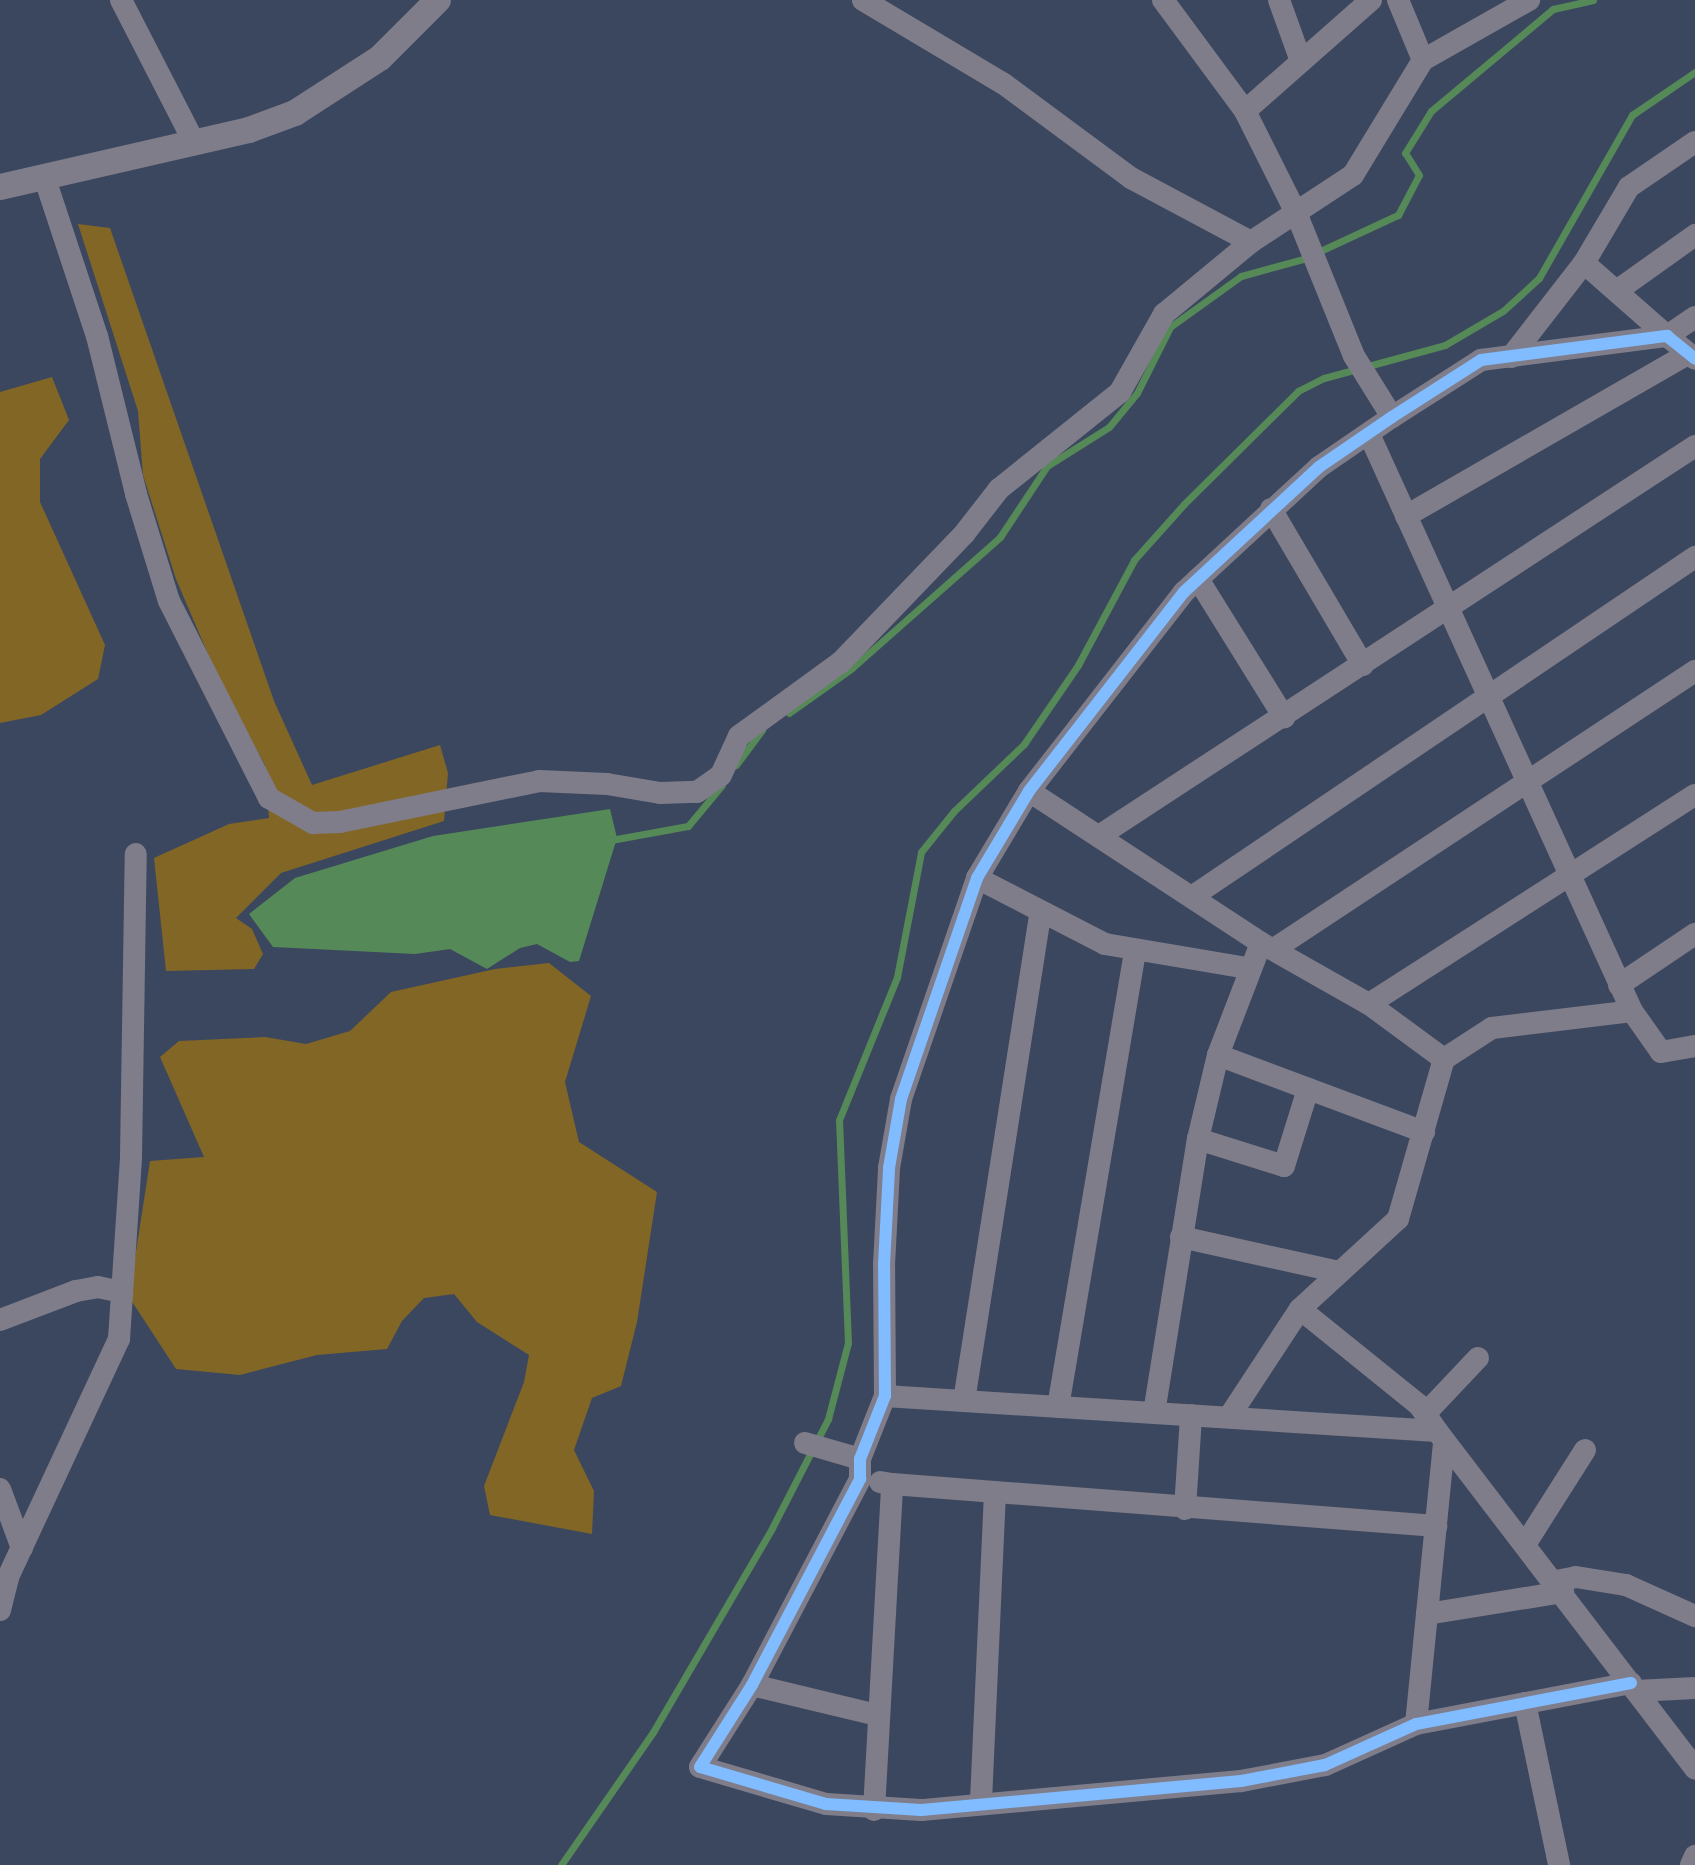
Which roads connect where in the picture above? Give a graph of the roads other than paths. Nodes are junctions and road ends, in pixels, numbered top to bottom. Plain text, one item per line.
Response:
1 (121, 0) edge
2 (438, 0) edge
3 (863, 0) edge
4 (1163, 0) edge
5 (1279, 0) edge
6 (1371, 0) edge
7 (1398, 0) edge
8 (1517, 4) edge
9 (1423, 60) junction
10 (1301, 61) junction
11 (1245, 111) junction
12 (193, 140) junction
13 (1695, 142) edge
14 (44, 176) junction
15 (0, 187) edge
16 (1297, 215) junction
17 (1695, 235) edge
18 (1251, 242) junction
19 (1584, 263) junction
20 (1618, 290) junction
21 (1695, 317) edge
22 (1667, 336) junction
23 (1692, 356) edge
24 (1511, 357) junction
25 (1392, 417) junction
26 (1369, 434) junction
27 (1695, 446) edge
28 (1271, 509) junction
29 (1406, 516) junction
30 (1695, 557) edge
31 (1198, 579) junction
32 (1448, 607) junction
33 (1363, 665) junction
34 (1695, 671) edge
35 (1487, 693) junction
36 (1284, 717) junction
37 (1528, 781) junction
38 (1029, 791) junction
39 (1695, 795) edge
40 (1099, 836) junction
41 (136, 854) dead end
42 (1570, 874) junction
43 (977, 878) junction
44 (1193, 896) junction
45 (1040, 914) junction
46 (1695, 934) edge
47 (1268, 946) junction
48 (1135, 950) junction
49 (1247, 968) junction
50 (1619, 985) junction
51 (1369, 1004) junction
52 (1632, 1011) junction
53 (1695, 1046) edge
54 (1218, 1055) junction
55 (1444, 1059) junction
56 (1308, 1089) junction
57 (1424, 1132) junction
58 (1198, 1139) junction
59 (1181, 1237) junction
60 (1339, 1272) junction
61 (122, 1292) junction
62 (1300, 1309) junction
63 (0, 1320) edge
64 (1478, 1358) dead end
65 (885, 1396) junction
66 (964, 1401) junction
67 (1058, 1407) junction
68 (1154, 1413) junction
69 (1191, 1415) junction
70 (1229, 1417) junction
71 (1435, 1429) junction
72 (805, 1443) dead end
73 (1585, 1450) dead end
74 (860, 1469) junction
75 (892, 1484) junction
76 (0, 1489) edge
77 (995, 1492) junction
78 (1185, 1509) junction
79 (1436, 1526) junction
80 (1526, 1543) junction
81 (22, 1548) junction
82 (1559, 1586) junction
83 (0, 1610) edge
84 (1427, 1614) junction
85 (1695, 1616) edge
86 (752, 1685) junction
87 (1634, 1687) junction
88 (1695, 1688) edge
89 (1525, 1703) junction
90 (877, 1715) junction
91 (1416, 1724) junction
92 (1695, 1769) edge
93 (981, 1801) junction
94 (874, 1810) junction
95 (1695, 1856) edge
96 (1559, 1865) edge
97 (1691, 1865) edge

1 - 12 street
2 - 12 street
3 - 18 street
4 - 11 street
5 - 10 street
6 - 10 street
7 - 9 street
8 - 9 street
9 - 16 street
10 - 11 street
11 - 16 street
12 - 14 street
13 - 19 street
14 - 15 street
14 - 18 street
16 - 18 street
16 - 25 street
17 - 20 street
19 - 20 street
19 - 24 street
20 - 22 street
21 - 22 street
22 - 23 street
22 - 24 street
23 - 29 street
24 - 25 street
25 - 26 street
26 - 28 street
26 - 29 street
27 - 32 street
28 - 31 street
28 - 33 street
29 - 32 street
30 - 35 street
31 - 36 street
31 - 38 street
32 - 33 street
32 - 35 street
33 - 36 street
34 - 37 street
35 - 37 street
35 - 44 street
36 - 40 street
37 - 42 street
37 - 47 street
38 - 40 street
38 - 43 street
39 - 42 street
40 - 44 street
41 - 61 street
42 - 50 street
42 - 51 street
43 - 45 street
43 - 65 street
44 - 47 street
45 - 48 street
45 - 66 street
46 - 50 street
47 - 49 street
47 - 51 street
48 - 49 street
48 - 67 street
49 - 54 street
50 - 52 street
51 - 55 street
52 - 53 street
52 - 55 street
54 - 56 street
54 - 58 street
55 - 57 street
56 - 57 street
56 - 58 street
57 - 60 street
58 - 59 street
59 - 60 street
59 - 68 street
60 - 62 street
61 - 63 street
61 - 81 street
62 - 70 street
62 - 71 street
64 - 71 street
65 - 66 street
65 - 74 street
66 - 67 street
67 - 68 street
68 - 69 street
69 - 70 street
69 - 78 street
70 - 71 street
71 - 79 street
71 - 80 street
72 - 74 street
73 - 80 street
74 - 75 street
74 - 86 street
75 - 77 street
75 - 90 street
76 - 81 street
77 - 78 street
77 - 93 street
78 - 79 street
79 - 84 street
80 - 82 street
81 - 83 street
82 - 84 street
82 - 85 street
82 - 87 street
84 - 91 street
86 - 90 street
86 - 94 street
87 - 88 street
87 - 89 street
87 - 92 street
89 - 91 street
89 - 96 street
90 - 94 street
91 - 93 street
93 - 94 street
95 - 97 street

